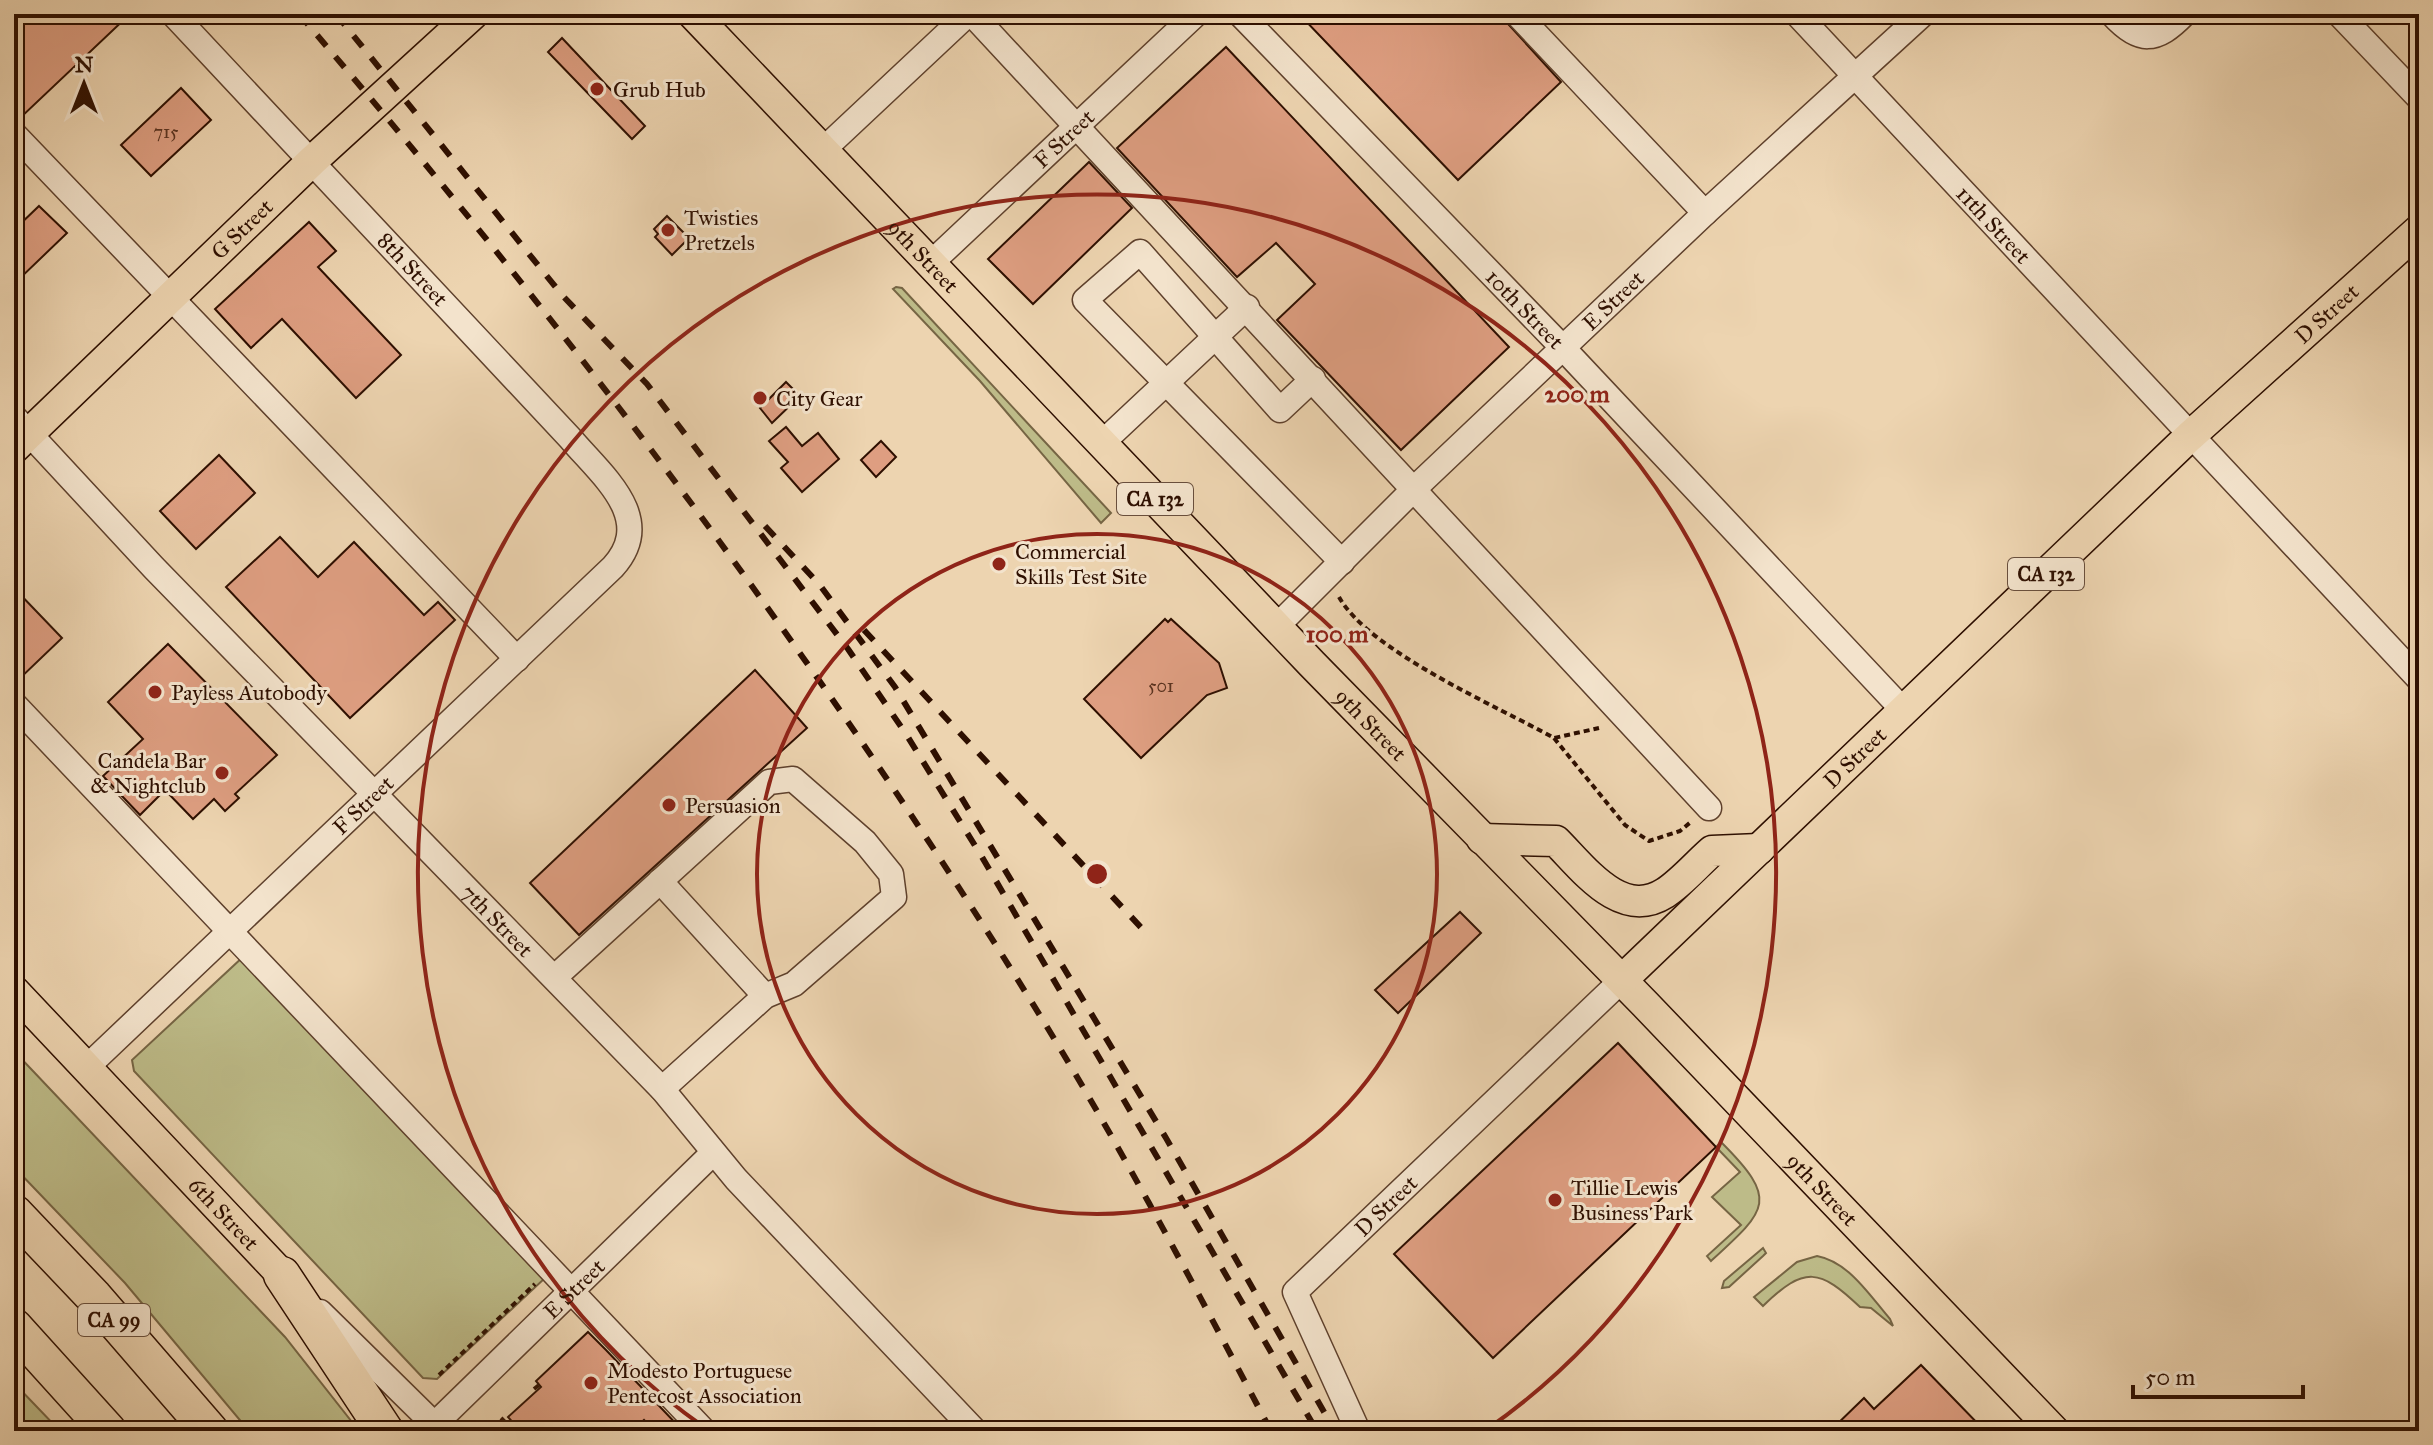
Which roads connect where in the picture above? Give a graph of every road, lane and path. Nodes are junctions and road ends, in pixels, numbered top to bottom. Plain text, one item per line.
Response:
1 (173, 14) edge
2 (473, 14) edge
3 (693, 14) edge
4 (970, 14) edge
5 (1196, 14) edge
6 (1240, 14) edge
7 (1517, 14) edge
8 (1797, 14) edge
9 (1923, 14) edge
10 (2112, 14) edge
11 (2184, 14) edge
12 (2339, 14) edge
13 (1856, 77) junction
14 (2419, 98) edge
15 (1077, 125) junction
16 (14, 134) edge
17 (823, 150) junction
18 (312, 161) junction
19 (1705, 213) junction
20 (2419, 230) edge
21 (931, 263) junction
22 (169, 299) junction
23 (1247, 307) junction
24 (1213, 338) junction
25 (1563, 348) junction
26 (1313, 379) junction
27 (1164, 383) junction
28 (19, 432) edge
29 (2189, 437) junction
30 (1102, 443) junction
31 (1415, 488) junction
32 (630, 537) joint
33 (1335, 569) junction
34 (1277, 626) junction
35 (517, 659) junction
36 (2419, 679) edge
37 (14, 704) edge
38 (1904, 711) junction
39 (1599, 728) dead end
40 (1554, 738) junction
41 (377, 793) junction
42 (1709, 808) joint
43 (1482, 839) junction
44 (1759, 849) junction
45 (660, 881) junction
46 (231, 930) junction
47 (555, 977) junction
48 (1622, 980) junction
49 (14, 991) edge
50 (765, 996) junction
51 (86, 1068) junction
52 (662, 1089) junction
53 (713, 1153) junction
54 (14, 1213) edge
55 (282, 1275) junction
56 (543, 1277) dead end
57 (573, 1292) junction
58 (14, 1327) edge
59 (14, 1340) edge
60 (51, 1365) junction
61 (439, 1375) dead end
62 (539, 1385) dead end
63 (534, 1389) dead end
64 (501, 1418) dead end
65 (509, 1426) dead end
66 (438, 1427) edge
67 (696, 1428) edge
68 (108, 1431) edge
69 (210, 1431) edge
70 (385, 1431) edge
71 (975, 1431) edge
72 (1358, 1431) edge
73 (2054, 1431) edge

1 - 18 street, 8th Street
2 - 18 main road, G Street
3 - 17 main road, 9th Street / CA 132
4 - 15 street
4 - 17 street
5 - 15 street, F Street
6 - 25 street, 10th Street
7 - 19 street
8 - 13 street, 11th Street
9 - 13 street, E Street
10 - 11 street
12 - 14 street
13 - 19 street, E Street
13 - 29 street, 11th Street
15 - 21 street, F Street
15 - 23 street
16 - 22 street
17 - 21 main road, 9th Street / CA 132
18 - 22 main road, G Street
18 - 32 street, 8th Street
19 - 25 street, E Street
20 - 29 main road, D Street / CA 132
21 - 30 main road, 9th Street / CA 132
22 - 28 main road, G Street
22 - 35 street
23 - 24 street
23 - 26 street
24 - 26 street
24 - 27 street
24 - 27 street
25 - 31 street, E Street
25 - 38 street, 10th Street
26 - 31 street
27 - 30 street
27 - 33 street
28 - 41 street, 7th Street
29 - 36 street, 11th Street
29 - 38 main road, D Street / CA 132
30 - 34 main road, 9th Street / CA 132
31 - 33 street, E Street
31 - 42 street
32 - 35 street, F Street
33 - 34 street, E Street
33 - 40 path
34 - 43 main road, 9th Street / CA 132
35 - 41 street, F Street
37 - 46 street
38 - 44 main road, D Street / CA 132
39 - 40 path
40 - 42 path
41 - 46 street, F Street
41 - 47 street, 7th Street
43 - 44 main road
43 - 48 main road, 9th Street / CA 132
44 - 48 main road, D Street / CA 132
45 - 47 street
45 - 50 street
45 - 50 street
46 - 51 street, F Street
46 - 57 street
47 - 52 street, 7th Street
48 - 72 street, D Street
48 - 73 main road, 9th Street
49 - 51 main road, 6th Street
50 - 52 street
51 - 55 main road, 6th Street
52 - 53 street, 7th Street
53 - 57 street, E Street
53 - 71 street, 7th Street
54 - 69 highway, CA 99
55 - 66 street, 6th Street
55 - 70 highway
56 - 61 path
57 - 66 street, E Street
57 - 67 street
58 - 60 highway
59 - 60 highway
60 - 68 highway
62 - 63 path
64 - 65 path

